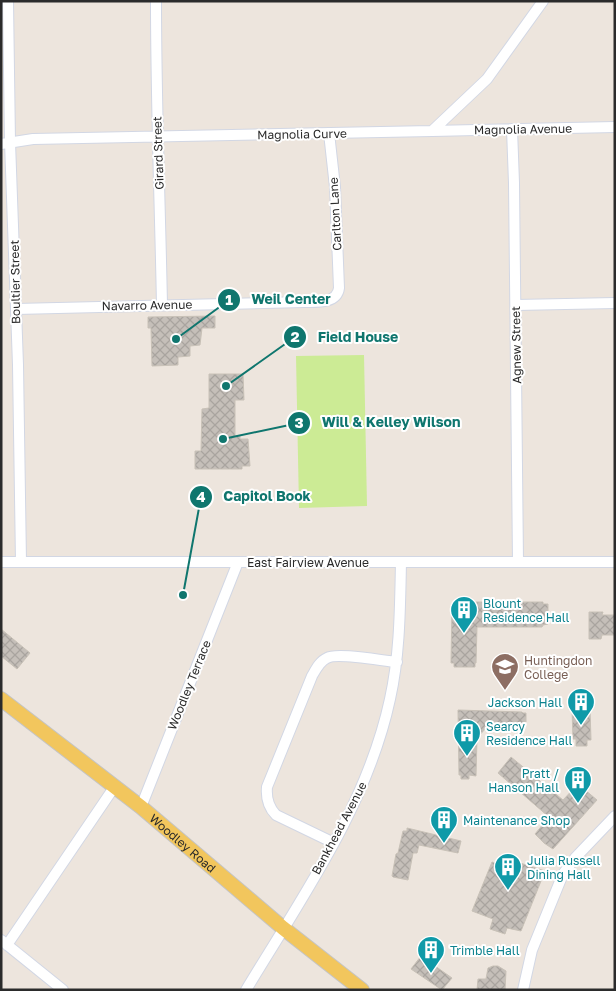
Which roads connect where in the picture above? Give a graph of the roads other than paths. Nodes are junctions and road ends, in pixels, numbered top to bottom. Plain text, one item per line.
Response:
1 (8, 1) edge
2 (156, 1) edge
3 (543, 1) edge
4 (615, 127) edge
5 (512, 129) junction
6 (432, 131) junction
7 (329, 133) junction
8 (157, 137) junction
9 (6, 143) edge
10 (337, 295) joint
11 (615, 303) edge
12 (162, 305) junction
13 (516, 305) junction
14 (16, 309) junction
15 (1, 562) edge
16 (21, 562) junction
17 (238, 562) junction
18 (401, 562) junction
19 (518, 562) junction
20 (615, 562) edge
21 (397, 662) junction
22 (1, 698) edge
23 (115, 786) junction
24 (141, 807) junction
25 (615, 816) edge
26 (334, 842) junction
27 (283, 928) junction
28 (4, 942) edge
29 (63, 990) edge
30 (246, 990) edge
31 (362, 990) edge
32 (523, 990) edge

1 - 9 street, Boultier Street
2 - 8 street, Girard Street
3 - 6 street
4 - 5 street, Magnolia Avenue
5 - 6 street, Magnolia Avenue
5 - 13 street, Agnew Street
6 - 7 street, Magnolia Curve
7 - 8 street, Magnolia Curve
7 - 10 street, Carlton Lane
8 - 9 street, Magnolia Curve
8 - 12 street, Girard Street
9 - 14 street, Boultier Street
10 - 12 street, Navarro Avenue
11 - 13 street
12 - 14 street, Navarro Avenue
13 - 19 street, Agnew Street
14 - 16 street, Boultier Street
15 - 16 street, East Fairview Avenue
16 - 17 street, East Fairview Avenue
17 - 18 street, East Fairview Avenue
17 - 24 street, Woodley Terrace
18 - 19 street, East Fairview Avenue
18 - 21 street, Bankhead Avenue
19 - 20 street, East Fairview Avenue
21 - 26 street, Bankhead Avenue
21 - 26 street
22 - 23 main road, Woodley Road
23 - 24 main road, Woodley Road
23 - 28 street
24 - 27 main road, Woodley Road
25 - 32 street
26 - 27 street, Bankhead Avenue
27 - 30 street, Bankhead Avenue
27 - 31 main road, Woodley Road
28 - 29 street

